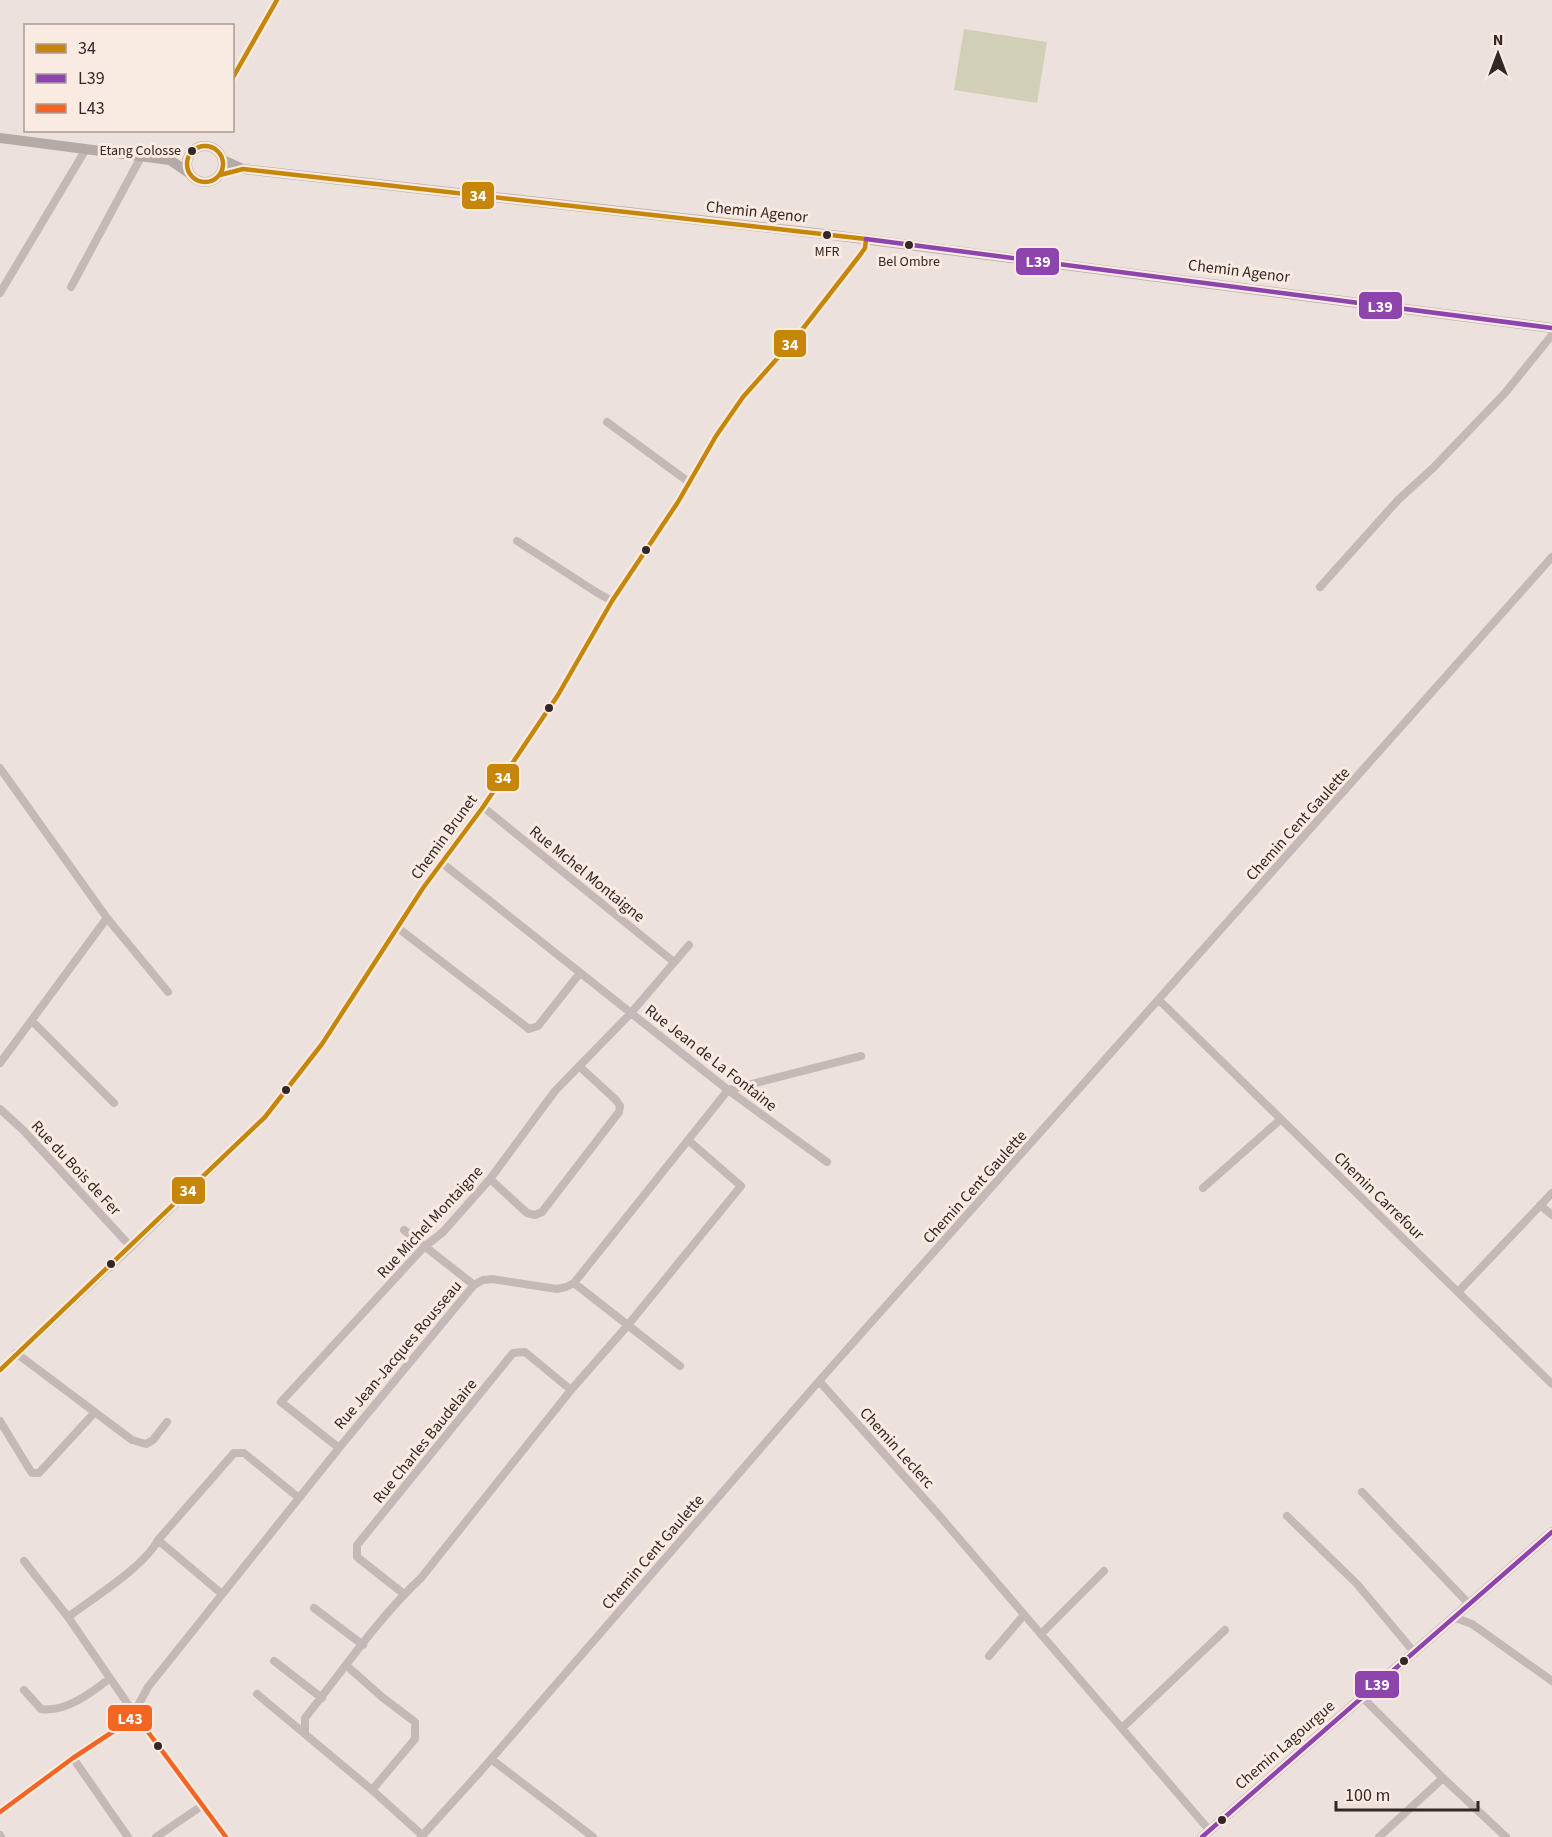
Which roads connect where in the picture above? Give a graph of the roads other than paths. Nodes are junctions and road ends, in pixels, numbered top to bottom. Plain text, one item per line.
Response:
1 (0, 138) edge
2 (86, 149) junction
3 (190, 154) junction
4 (142, 155) junction
5 (170, 160) junction
6 (223, 160) junction
7 (243, 169) junction
8 (189, 173) junction
9 (220, 175) junction
10 (866, 239) junction
11 (71, 287) dead end
12 (0, 293) edge
13 (1552, 328) edge
14 (1552, 335) edge
15 (608, 422) dead end
16 (690, 483) junction
17 (517, 542) dead end
18 (1552, 557) edge
19 (1320, 587) dead end
20 (612, 601) junction
21 (0, 768) edge
22 (483, 807) junction
23 (442, 863) junction
24 (106, 918) junction
25 (398, 927) junction
26 (689, 945) dead end
27 (674, 962) junction
28 (580, 973) junction
29 (168, 992) dead end
30 (1159, 1000) junction
31 (631, 1013) junction
32 (32, 1021) junction
33 (861, 1056) dead end
34 (0, 1063) edge
35 (579, 1066) junction
36 (728, 1090) junction
37 (114, 1103) dead end
38 (0, 1108) edge
39 (1281, 1119) junction
40 (688, 1140) junction
41 (827, 1162) dead end
42 (490, 1179) junction
43 (1203, 1188) dead end
44 (1552, 1193) edge
45 (1540, 1205) junction
46 (1552, 1215) edge
47 (404, 1230) dead end
48 (132, 1247) junction
49 (424, 1247) junction
50 (574, 1282) junction
51 (474, 1285) junction
52 (1458, 1292) junction
53 (628, 1325) junction
54 (16, 1353) junction
55 (680, 1366) dead end
56 (0, 1370) edge
57 (819, 1381) junction
58 (1552, 1384) edge
59 (571, 1390) junction
60 (95, 1413) junction
61 (0, 1422) edge
62 (167, 1422) dead end
63 (339, 1448) junction
64 (1362, 1492) dead end
65 (299, 1498) junction
66 (1287, 1515) dead end
67 (1552, 1532) edge
68 (158, 1540) junction
69 (24, 1561) dead end
70 (1104, 1571) dead end
71 (222, 1594) junction
72 (404, 1594) junction
73 (1469, 1604) junction
74 (314, 1608) dead end
75 (1024, 1615) junction
76 (68, 1617) junction
77 (1453, 1617) junction
78 (1226, 1630) dead end
79 (1041, 1634) junction
80 (363, 1645) junction
81 (1414, 1652) junction
82 (988, 1656) dead end
83 (274, 1661) dead end
84 (347, 1666) junction
85 (110, 1678) junction
86 (1552, 1681) edge
87 (24, 1690) dead end
88 (257, 1694) dead end
89 (322, 1698) junction
90 (1363, 1698) junction
91 (134, 1713) junction
92 (1122, 1728) junction
93 (305, 1733) junction
94 (73, 1758) junction
95 (491, 1759) junction
96 (1443, 1778) junction
97 (372, 1790) junction
98 (203, 1804) junction
99 (0, 1812) edge
100 (1206, 1834) edge
101 (1386, 1835) edge
102 (422, 1836) edge
103 (128, 1837) edge
104 (156, 1837) edge
105 (225, 1837) edge
106 (593, 1837) edge
107 (1506, 1837) edge

1 - 2 main road, Chemin Agenor
2 - 4 main road, Chemin Agenor
2 - 12 street
3 - 5 main road, Chemin Agenor
3 - 6 main road, Chemin Agenor
3 - 8 main road
4 - 5 main road, Chemin Agenor
4 - 11 street
5 - 8 main road, Chemin Agenor
6 - 7 main road, Chemin Agenor
6 - 9 main road
7 - 9 main road, Chemin Agenor
7 - 10 main road, Chemin Agenor
8 - 9 main road, Chemin Agenor
10 - 13 main road, Chemin Agenor
10 - 16 street, Chemin Brunet
14 - 19 street
15 - 16 street
16 - 20 street, Chemin Brunet
17 - 20 street
18 - 30 street, Chemin Cent Gaulette
20 - 22 street, Chemin Brunet
21 - 24 street
22 - 23 street, Chemin Brunet
22 - 27 street, Rue Mchel Montaigne
23 - 25 street, Chemin Brunet
23 - 28 street, Rue Jean de La Fontaine
24 - 29 street
24 - 32 street
25 - 28 street
25 - 48 street, Chemin Brunet
26 - 27 street, Rue Michel Montaigne
27 - 31 street, Rue Michel Montaigne
28 - 31 street, Rue Jean de La Fontaine
30 - 39 street, Chemin Carrefour
30 - 57 street, Chemin Cent Gaulette
31 - 35 street, Rue Michel Montaigne
31 - 36 street, Rue Jean de La Fontaine
32 - 34 street
32 - 37 street
33 - 36 street
35 - 42 street, Rue Michel Montaigne
35 - 42 street
36 - 40 street
36 - 41 street, Rue Jean de La Fontaine
38 - 48 street, Rue du Bois de Fer
39 - 43 street
39 - 52 street, Chemin Carrefour
40 - 50 street
40 - 53 street
42 - 49 street, Rue Michel Montaigne
44 - 45 street
45 - 46 street
45 - 52 street
47 - 49 street
48 - 54 street, Chemin Brunet
49 - 51 street
49 - 63 street, Rue Michel Montaigne
50 - 51 street, Rue Jean-Jacques Rousseau
50 - 53 street
51 - 63 street, Rue Jean-Jacques Rousseau
52 - 58 street, Chemin Carrefour
53 - 55 street
53 - 59 street
54 - 56 street, Chemin Brunet
54 - 60 street
57 - 75 street, Chemin Leclerc
57 - 95 street, Chemin Cent Gaulette
59 - 72 street
59 - 72 street, Rue Charles Baudelaire
60 - 61 street
60 - 62 street
63 - 65 street, Rue Jean-Jacques Rousseau
64 - 73 street
65 - 68 street
65 - 71 street, Rue Jean-Jacques Rousseau
66 - 81 street
67 - 73 street, Chemin Lagourgue
68 - 71 street
68 - 76 street
69 - 76 street
70 - 79 street
71 - 91 street, Rue Jean-Jacques Rousseau
72 - 80 street
73 - 77 street, Chemin Lagourgue
74 - 80 street
75 - 79 street, Chemin Leclerc
75 - 82 street
76 - 85 street
77 - 81 street, Chemin Lagourgue
77 - 86 street
78 - 92 street
79 - 92 street, Chemin Leclerc
80 - 84 street
81 - 90 street, Chemin Lagourgue
83 - 89 street
84 - 89 street
84 - 97 street
85 - 87 street
85 - 91 street
88 - 93 street
89 - 93 street
90 - 96 street
90 - 100 street, Chemin Lagourgue
91 - 94 street
91 - 98 street
92 - 100 street, Chemin Leclerc
93 - 97 street
94 - 99 street
94 - 103 street
95 - 102 street, Chemin Cent Gaulette
95 - 106 street
96 - 101 street
96 - 107 street
97 - 102 street
98 - 104 street
98 - 105 street

